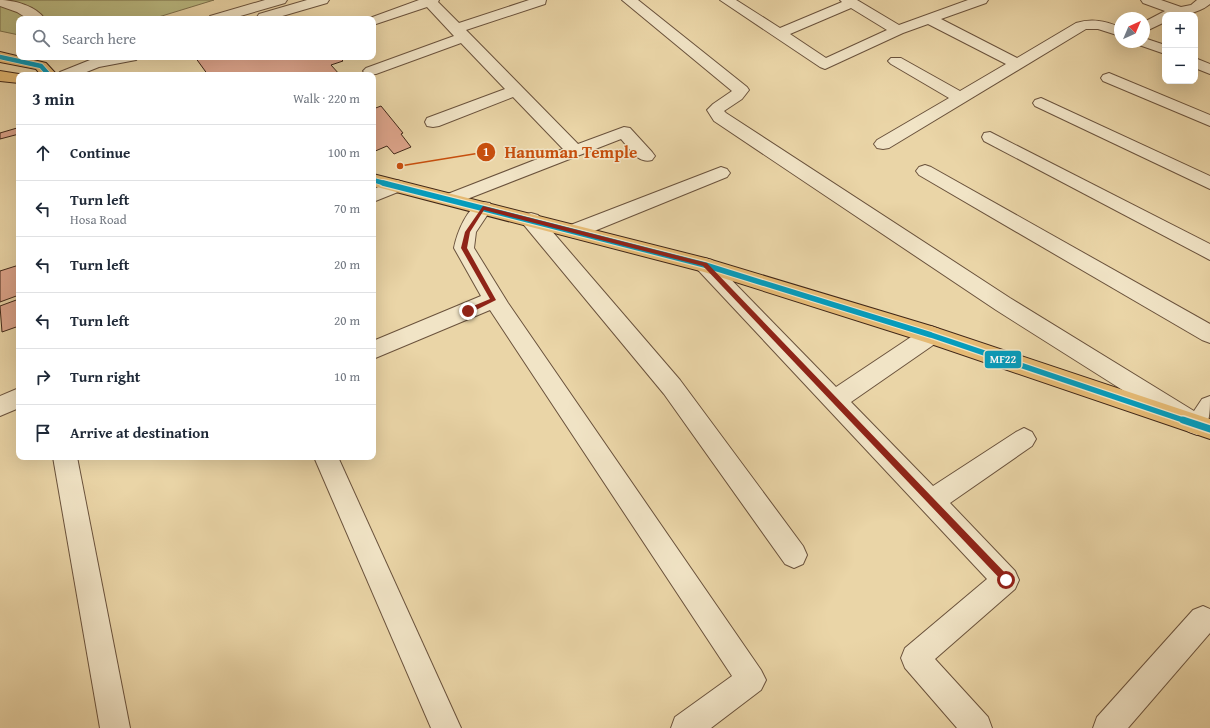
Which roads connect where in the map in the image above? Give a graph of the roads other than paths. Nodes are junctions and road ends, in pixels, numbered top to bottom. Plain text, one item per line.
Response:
1 (280, 0) edge
2 (322, 0) edge
3 (429, 0) edge
4 (629, 0) edge
5 (727, 0) edge
6 (981, 0) edge
7 (1148, 0) edge
8 (1206, 0) edge
9 (0, 1) edge
10 (540, 1) edge
11 (850, 1) edge
12 (1173, 12) edge
13 (1179, 12) edge
14 (33, 16) edge
15 (225, 16) edge
16 (268, 16) edge
17 (1198, 16) edge
18 (1210, 18) edge
19 (929, 19) junction
20 (1162, 19) edge
21 (376, 20) edge
22 (1150, 25) edge
23 (898, 30) junction
24 (1114, 30) edge
25 (460, 33) junction
26 (778, 34) junction
27 (1150, 44) edge
28 (1162, 49) edge
29 (0, 57) edge
30 (16, 59) edge
31 (24, 60) edge
32 (98, 60) edge
33 (896, 61) dead end
34 (1017, 64) junction
35 (1198, 64) edge
36 (1210, 69) edge
37 (371, 71) dead end
38 (46, 72) edge
39 (72, 72) edge
40 (0, 76) edge
41 (16, 78) edge
42 (1109, 78) dead end
43 (516, 90) junction
44 (961, 98) junction
45 (1041, 103) dead end
46 (1210, 121) edge
47 (433, 122) dead end
48 (990, 137) dead end
49 (883, 144) dead end
50 (575, 150) junction
51 (646, 156) dead end
52 (1210, 164) edge
53 (925, 171) dead end
54 (721, 173) dead end
55 (1204, 180) edge
56 (376, 181) edge
57 (397, 186) junction
58 (376, 195) edge
59 (451, 199) junction
60 (483, 208) junction
61 (531, 220) junction
62 (575, 231) junction
63 (1210, 253) edge
64 (705, 265) junction
65 (493, 300) junction
66 (1210, 334) edge
67 (931, 336) junction
68 (376, 349) edge
69 (16, 399) edge
70 (834, 401) junction
71 (0, 406) edge
72 (1210, 406) edge
73 (1204, 427) edge
74 (1024, 438) dead end
75 (65, 460) edge
76 (327, 460) edge
77 (930, 502) junction
78 (794, 555) dead end
79 (1202, 620) dead end
80 (115, 728) edge
81 (446, 728) edge
82 (686, 728) edge
83 (977, 728) edge
84 (1108, 728) edge

1 - 15 street
2 - 16 street
3 - 21 street
3 - 25 street
4 - 73 street
5 - 26 street
6 - 19 street
7 - 12 street
8 - 13 street
9 - 14 street
10 - 25 street
11 - 23 street
11 - 26 street
17 - 18 street
19 - 23 street
19 - 34 street
20 - 22 street
23 - 26 street
24 - 34 street
25 - 37 street
25 - 43 street
27 - 28 street
29 - 30 main road
31 - 38 main road
32 - 39 street
33 - 44 street
34 - 44 street
35 - 36 street
40 - 41 main road
42 - 46 street
43 - 47 street
43 - 50 street
44 - 49 street
45 - 55 street
48 - 63 street
50 - 51 street
50 - 59 street
52 - 55 street
53 - 66 street
54 - 62 street
56 - 57 main road
57 - 58 street
57 - 59 main road
59 - 60 main road
60 - 61 main road
60 - 65 street
61 - 62 main road
61 - 78 street
62 - 64 main road
64 - 67 main road
64 - 70 street
65 - 68 street
65 - 82 street
67 - 70 street
67 - 73 main road
69 - 71 street
70 - 77 street
72 - 73 street
74 - 77 street
75 - 80 street
76 - 81 street
77 - 83 street
79 - 84 street

